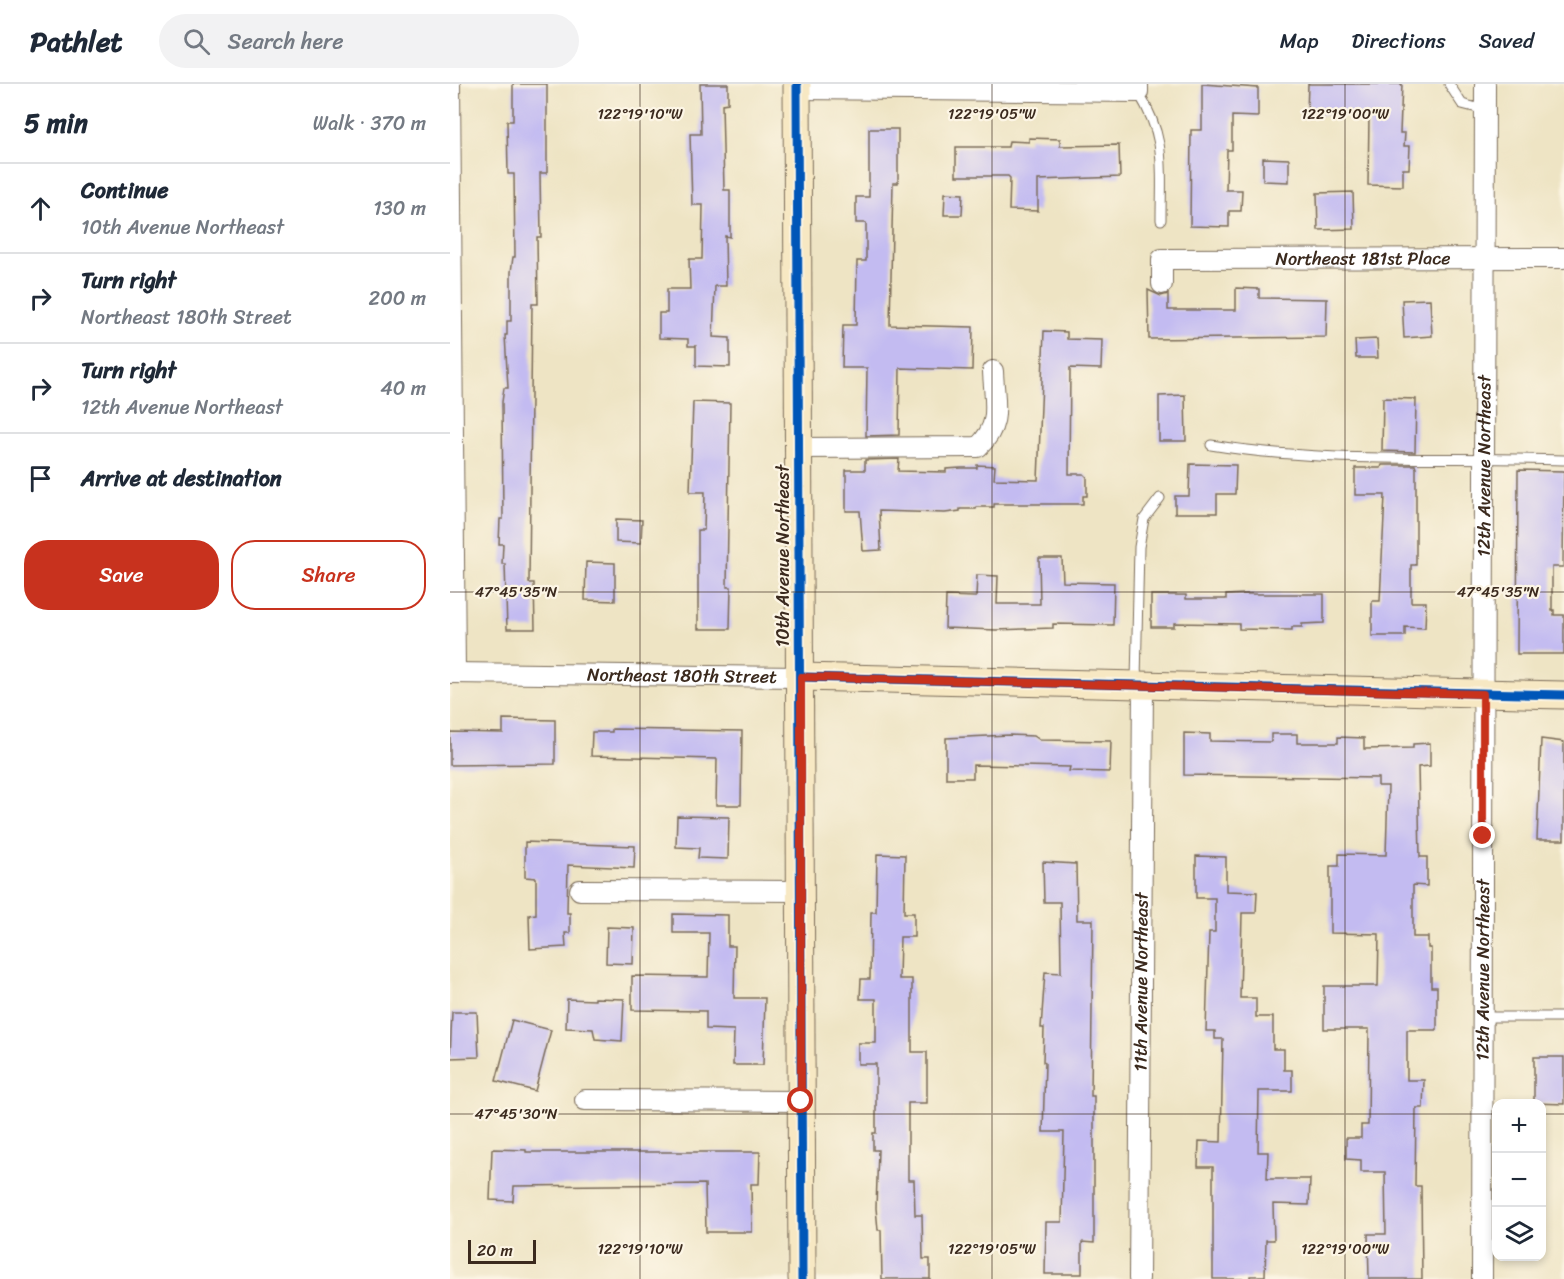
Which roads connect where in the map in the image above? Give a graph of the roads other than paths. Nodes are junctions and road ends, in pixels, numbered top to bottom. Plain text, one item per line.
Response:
1 (450, 84) edge
2 (1449, 84) edge
3 (1485, 84) edge
4 (797, 87) edge
5 (1138, 88) edge
6 (1485, 111) junction
7 (1161, 220) dead end
8 (1484, 258) junction
9 (1564, 258) edge
10 (1162, 284) dead end
11 (993, 371) dead end
12 (1210, 445) dead end
13 (799, 448) junction
14 (1484, 457) junction
15 (1564, 460) edge
16 (1160, 498) dead end
17 (453, 673) edge
18 (801, 677) junction
19 (1139, 684) junction
20 (1483, 694) junction
21 (1564, 695) edge
22 (580, 890) dead end
23 (801, 891) junction
24 (1482, 1017) junction
25 (1564, 1017) edge
26 (585, 1100) dead end
27 (801, 1101) junction
28 (802, 1279) edge
29 (1139, 1279) edge
30 (1482, 1279) edge

1 - 17 street
2 - 6 lane
3 - 6 street, 12th Avenue Northeast
4 - 5 street
4 - 13 street, 10th Avenue Northeast
5 - 7 lane
6 - 8 street, 12th Avenue Northeast
8 - 9 street, Northeast 181st Place
8 - 10 street, Northeast 181st Place
8 - 14 street, 12th Avenue Northeast
11 - 13 street
12 - 14 lane
13 - 18 street, 10th Avenue Northeast
14 - 15 lane
14 - 20 street, 12th Avenue Northeast
16 - 19 lane
17 - 18 street, Northeast 180th Street
18 - 19 street, Northeast 180th Street
18 - 23 street, 10th Avenue Northeast
19 - 20 street, Northeast 180th Street
19 - 29 street, 11th Avenue Northeast
20 - 21 street, Northeast 180th Street
20 - 24 street, 12th Avenue Northeast
22 - 23 street
23 - 27 street, 10th Avenue Northeast
24 - 25 lane
24 - 30 street, 12th Avenue Northeast
26 - 27 street
27 - 28 street, 10th Avenue Northeast

